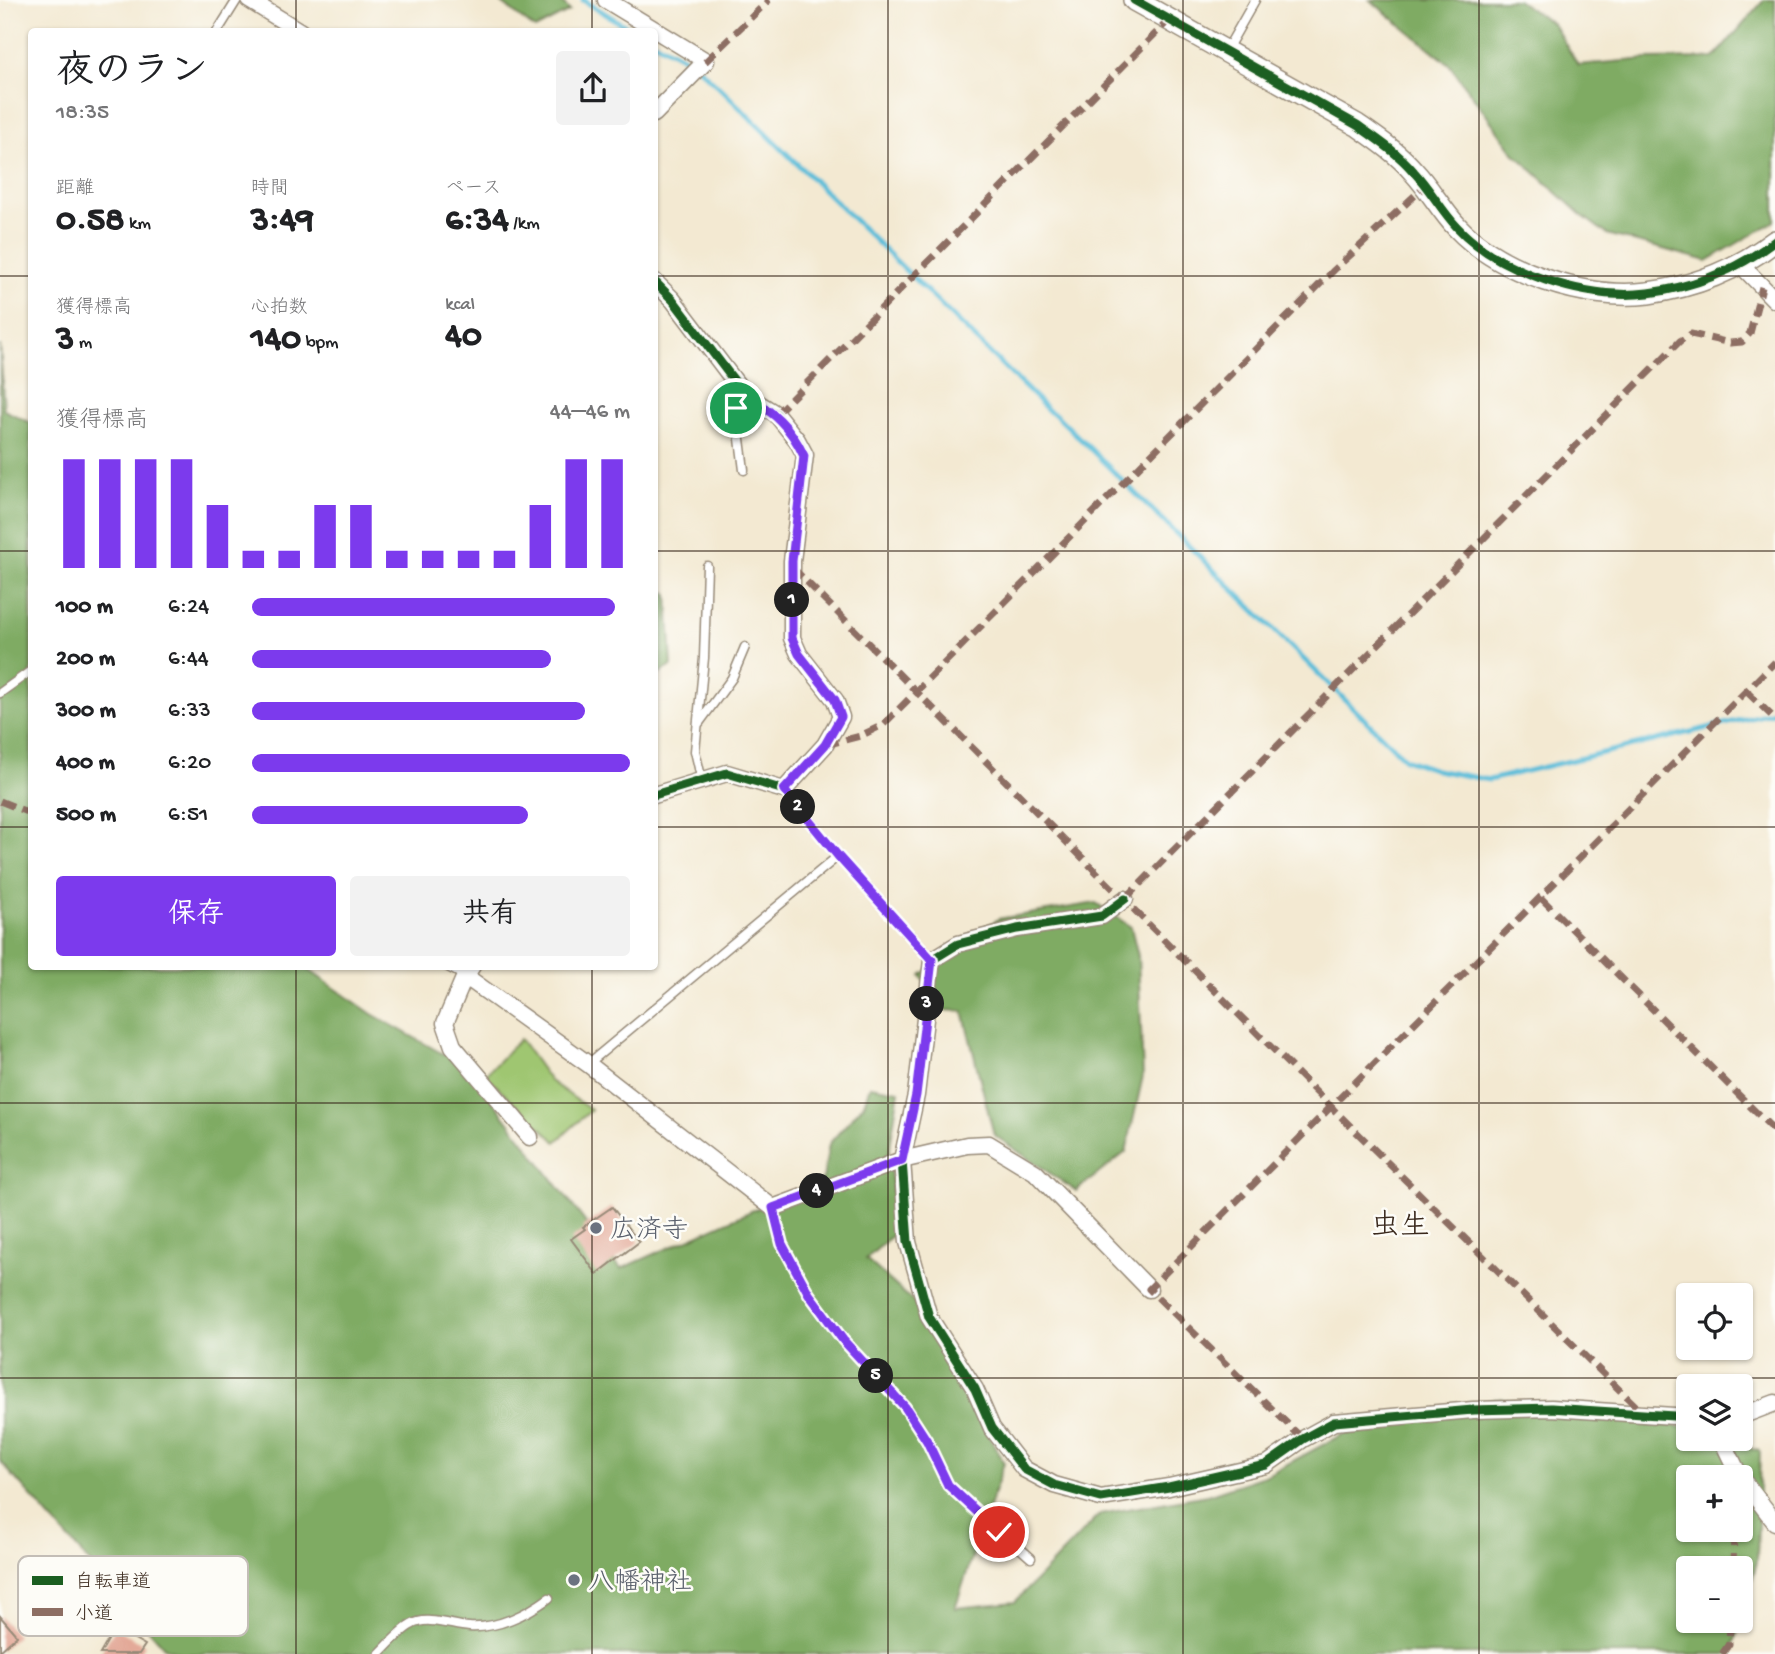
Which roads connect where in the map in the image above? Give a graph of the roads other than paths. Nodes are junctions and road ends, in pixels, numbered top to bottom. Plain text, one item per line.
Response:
1 (237, 0) edge
2 (249, 0) edge
3 (606, 0) edge
4 (1134, 0) edge
5 (1255, 0) edge
6 (220, 28) edge
7 (294, 28) edge
8 (647, 28) edge
9 (658, 35) edge
10 (1226, 51) junction
11 (658, 110) edge
12 (1775, 240) edge
13 (1740, 264) junction
14 (658, 285) edge
15 (1775, 299) edge
16 (745, 395) junction
17 (744, 471) dead end
18 (707, 566) dead end
19 (745, 647) dead end
20 (28, 673) edge
21 (0, 693) edge
22 (698, 726) junction
23 (702, 781) junction
24 (784, 790) junction
25 (658, 794) edge
26 (838, 856) junction
27 (1125, 899) dead end
28 (932, 960) junction
29 (469, 971) edge
30 (588, 1064) junction
31 (530, 1137) dead end
32 (902, 1160) junction
33 (773, 1208) junction
34 (1149, 1289) dead end
35 (1775, 1403) edge
36 (1753, 1411) edge
37 (1676, 1416) edge
38 (1753, 1494) edge
39 (1775, 1522) edge
40 (1031, 1558) dead end
41 (549, 1598) dead end
42 (379, 1654) edge

1 - 6 lane
2 - 7 street
3 - 8 street
4 - 10 main road
5 - 10 lane
9 - 11 street
10 - 13 main road
12 - 13 main road
13 - 15 street
14 - 16 street
16 - 17 lane
16 - 24 street
18 - 22 lane
19 - 22 lane
20 - 21 lane
22 - 23 lane
23 - 24 street
23 - 25 street
24 - 26 lane
26 - 28 lane
26 - 30 lane
27 - 28 street
28 - 32 street
29 - 30 street
29 - 31 street
30 - 33 street
32 - 33 street
32 - 34 street
32 - 37 street
33 - 40 lane
35 - 36 street
38 - 39 street
41 - 42 lane

